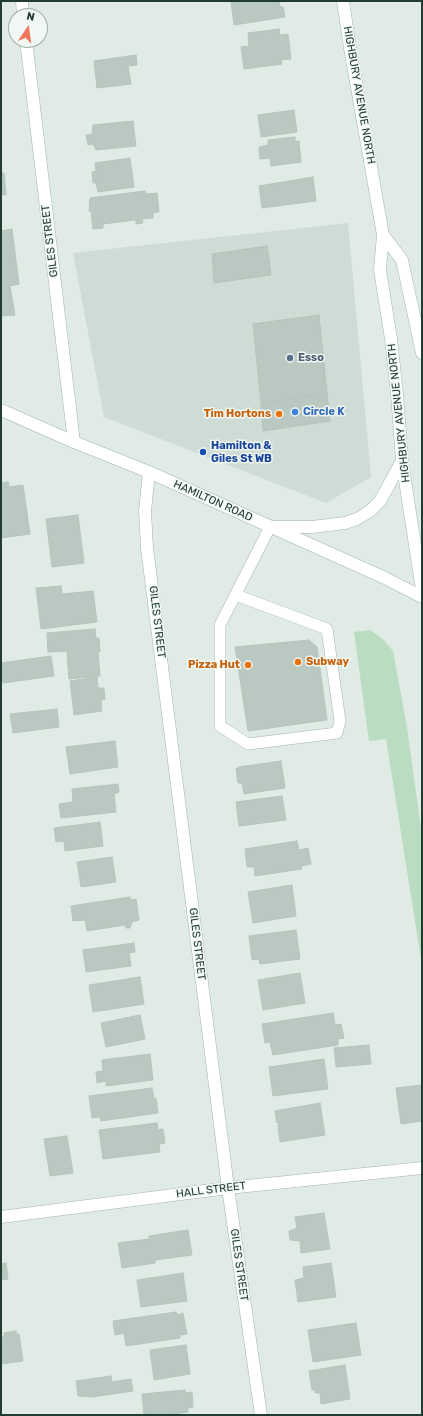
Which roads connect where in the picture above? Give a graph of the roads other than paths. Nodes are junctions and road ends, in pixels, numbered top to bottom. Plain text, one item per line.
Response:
1 (343, 1) edge
2 (27, 48) edge
3 (383, 235) junction
4 (422, 352) edge
5 (1, 410) edge
6 (74, 442) junction
7 (402, 461) junction
8 (149, 472) junction
9 (270, 527) junction
10 (422, 590) edge
11 (236, 595) junction
12 (422, 597) edge
13 (422, 1168) edge
14 (228, 1188) junction
15 (1, 1217) edge
16 (261, 1415) edge

1 - 3 street, HIGHBURY AVENUE NORTH
2 - 6 street, GILES STREET
3 - 4 street, HIGHBURY AVENUE NORTH
3 - 7 street, HIGHBURY AVENUE NORTH
5 - 6 street, HAMILTON ROAD
6 - 8 street, HAMILTON ROAD
7 - 9 street
7 - 10 street, HIGHBURY AVENUE NORTH
8 - 9 street, HAMILTON ROAD
8 - 14 street, GILES STREET
9 - 11 lane
9 - 12 street, HAMILTON ROAD
11 - 11 lane
13 - 14 street, HALL STREET
14 - 15 street, HALL STREET
14 - 16 street, GILES STREET

